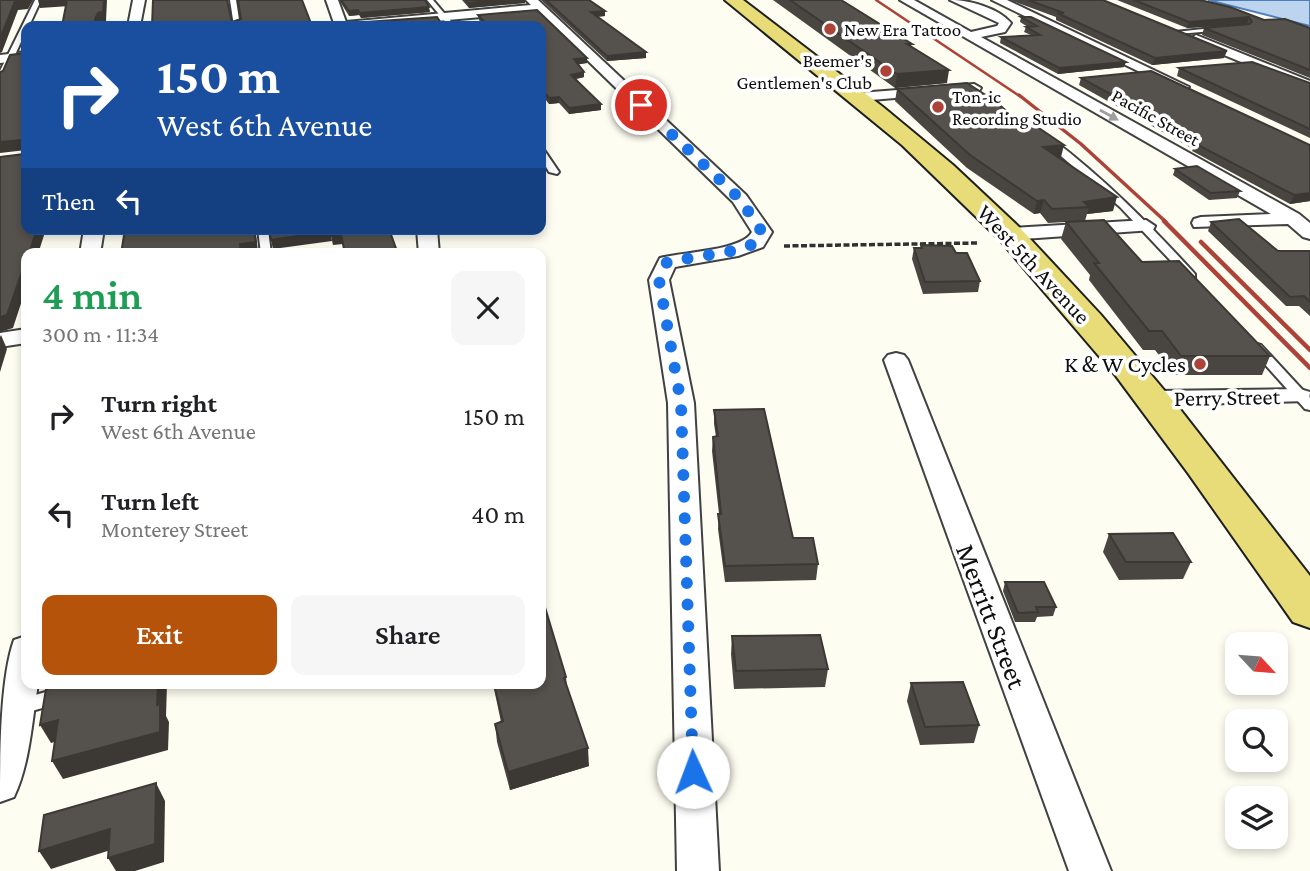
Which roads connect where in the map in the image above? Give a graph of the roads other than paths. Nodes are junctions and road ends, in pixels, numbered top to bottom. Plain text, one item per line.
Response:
1 (38, 0) edge
2 (139, 0) edge
3 (233, 0) edge
4 (332, 0) edge
5 (430, 0) edge
6 (733, 0) edge
7 (906, 0) edge
8 (956, 0) edge
9 (998, 0) edge
10 (536, 4) edge
11 (26, 21) edge
12 (135, 21) edge
13 (236, 21) edge
14 (341, 21) edge
15 (448, 21) edge
16 (1232, 28) edge
17 (21, 30) edge
18 (1173, 30) joint
19 (968, 36) junction
20 (5, 58) edge
21 (1253, 63) junction
22 (1227, 65) edge
23 (1176, 69) edge
24 (1150, 72) junction
25 (1125, 74) edge
26 (0, 79) edge
27 (1075, 79) dead end
28 (1050, 81) junction
29 (1310, 86) edge
30 (974, 88) edge
31 (1200, 95) edge
32 (859, 97) junction
33 (1035, 131) edge
34 (546, 160) edge
35 (554, 172) dead end
36 (1301, 218) edge
37 (1201, 223) dead end
38 (1146, 226) junction
39 (1310, 233) edge
40 (1014, 238) junction
41 (756, 243) joint
42 (1201, 286) edge
43 (1246, 336) edge
44 (21, 337) edge
45 (0, 340) edge
46 (896, 360) dead end
47 (1155, 398) junction
48 (1305, 401) edge
49 (1310, 610) edge
50 (21, 672) edge
51 (80, 691) edge
52 (10, 723) edge
53 (0, 785) edge
54 (698, 871) edge
55 (1090, 871) edge

1 - 11 lane
2 - 12 street
3 - 13 lane
4 - 14 street
5 - 15 lane
6 - 32 main road, West 5th Avenue
7 - 19 street, Pacific Street
8 - 19 street
9 - 24 street
10 - 15 street
10 - 41 street
16 - 18 lane
17 - 20 lane
18 - 21 street
19 - 28 street, Pacific Street
20 - 26 lane
21 - 22 street
21 - 29 street
23 - 24 street
24 - 25 street
24 - 31 street
27 - 28 street
28 -> 36 street, Pacific Street
30 - 32 street
32 - 40 main road, West 5th Avenue
33 - 38 lane
34 - 35 lane
36 - 37 street
36 - 39 street, Pacific Street
38 - 40 street
38 - 42 lane
40 - 47 main road, West 5th Avenue
41 - 54 street
43 - 48 lane
44 - 45 street
46 - 55 street, Merritt Street
47 - 48 street, Perry Street
47 - 49 main road, West 5th Avenue
50 - 52 street
51 - 52 lane
52 - 53 street

